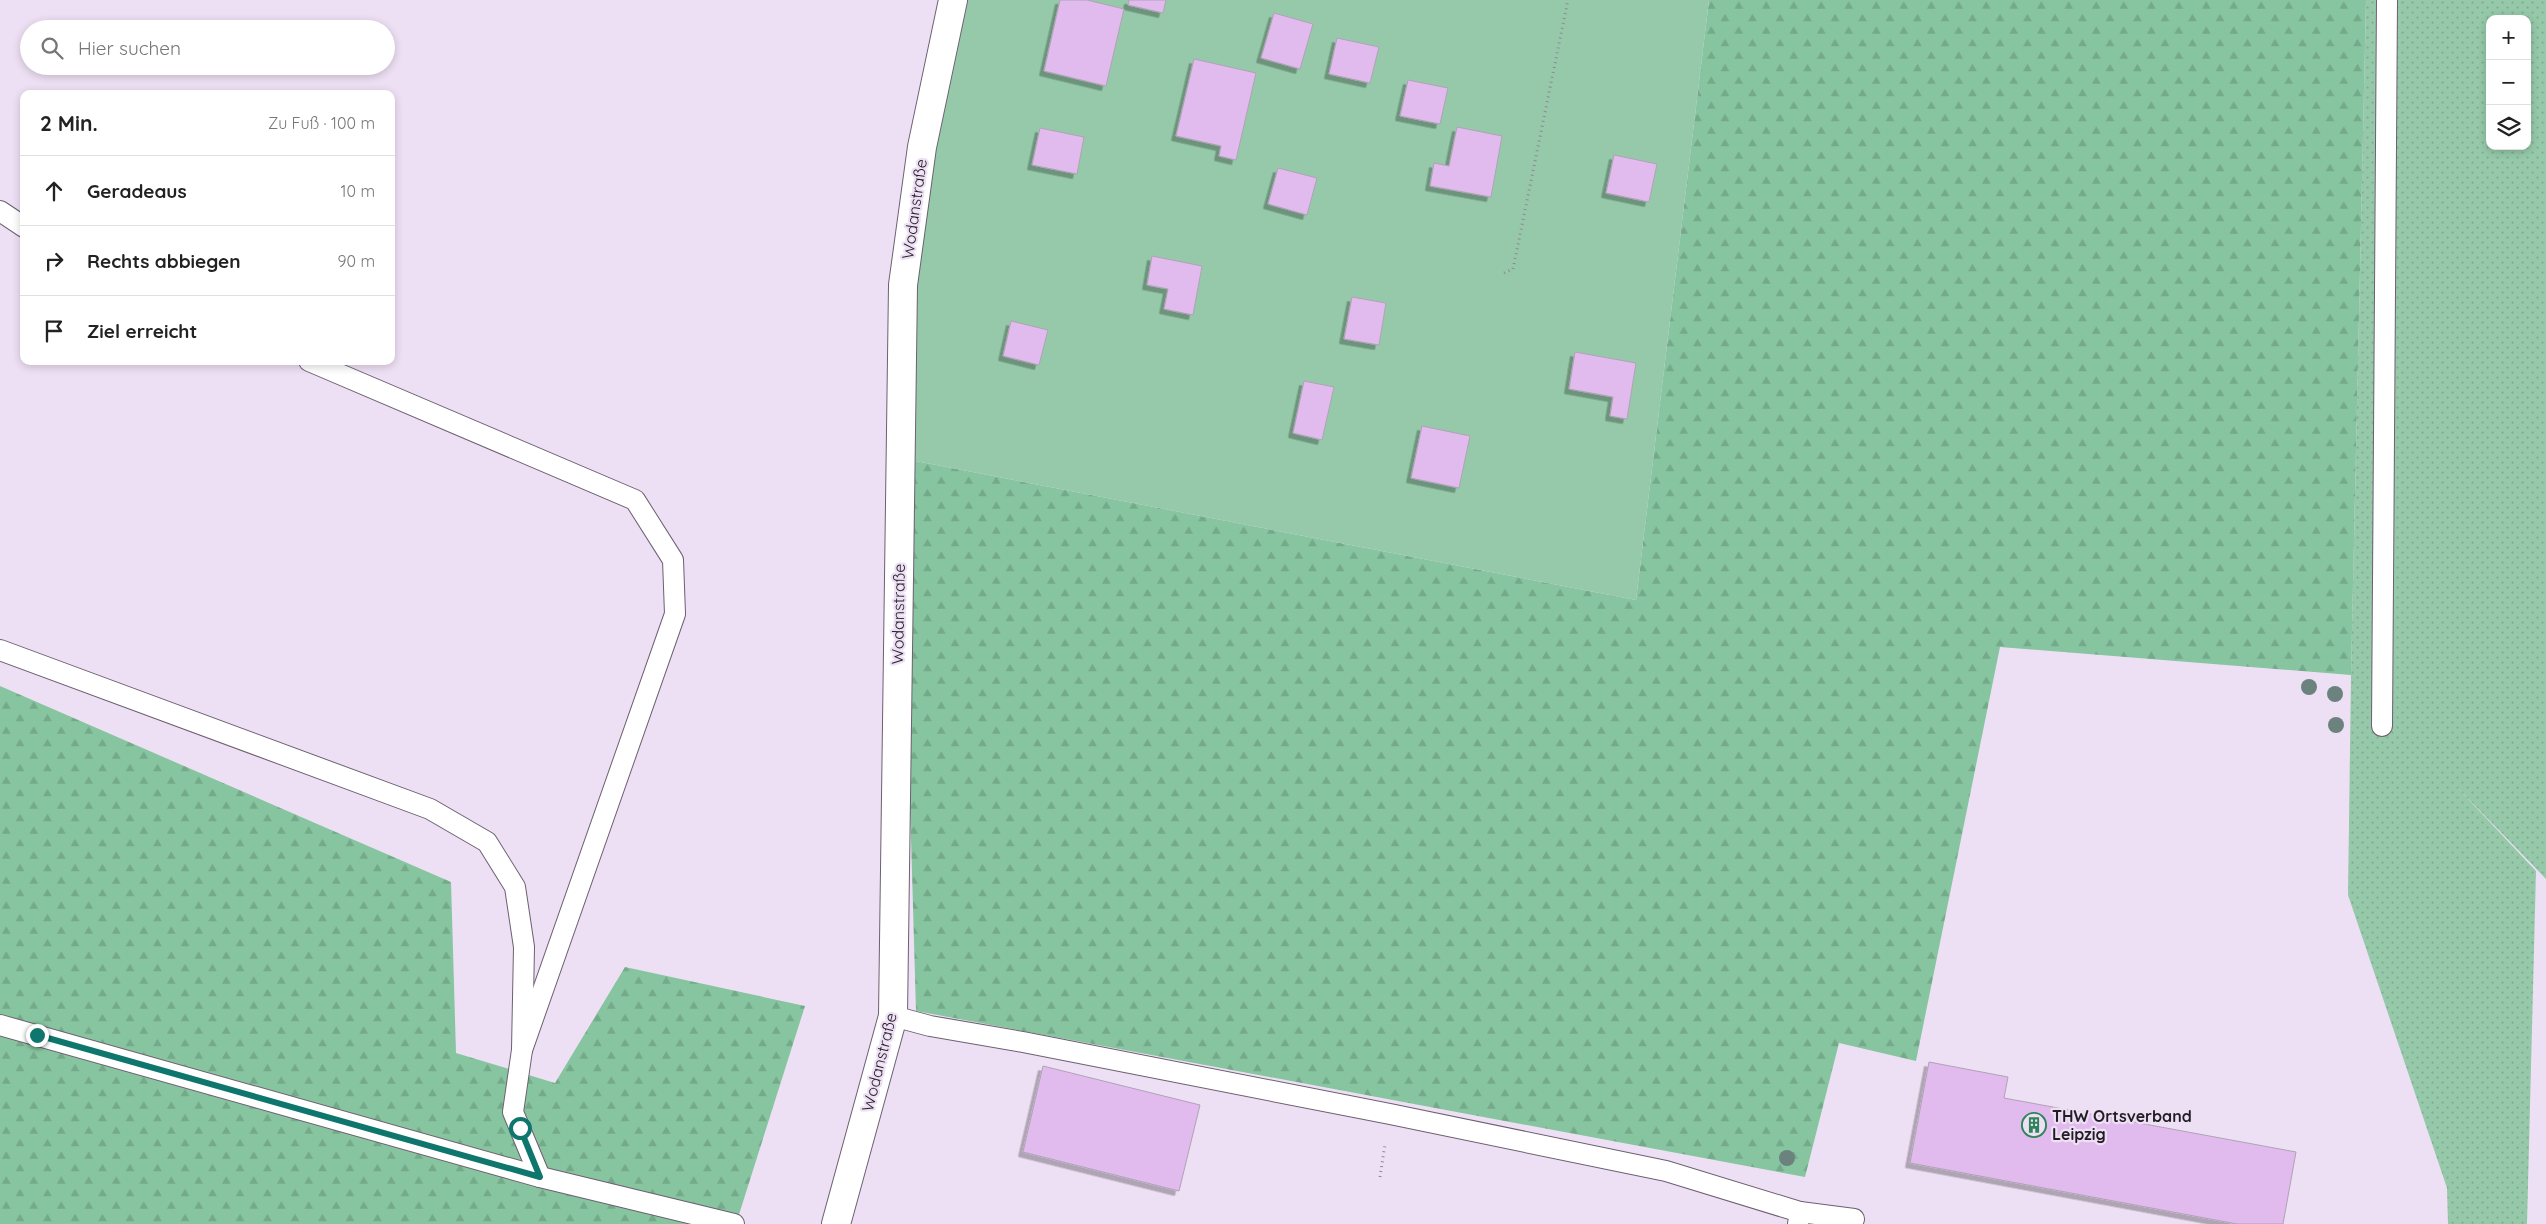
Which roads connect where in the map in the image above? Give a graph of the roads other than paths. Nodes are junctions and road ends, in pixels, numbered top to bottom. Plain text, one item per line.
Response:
1 (953, 0) edge
2 (2387, 0) edge
3 (0, 211) edge
4 (20, 224) edge
5 (319, 365) edge
6 (0, 650) edge
7 (2382, 726) dead end
8 (893, 1016) junction
9 (0, 1025) edge
10 (522, 1050) junction
11 (540, 1177) junction
12 (1799, 1218) edge
13 (1854, 1219) dead end
14 (734, 1224) edge
15 (836, 1224) edge

1 - 8 street, Wodanstraße
2 - 7 lane
3 - 4 lane
5 - 10 lane
6 - 10 lane
8 - 12 lane
8 - 15 street, Wodanstraße
9 - 11 lane
10 - 11 lane
11 - 14 lane
12 - 13 lane

